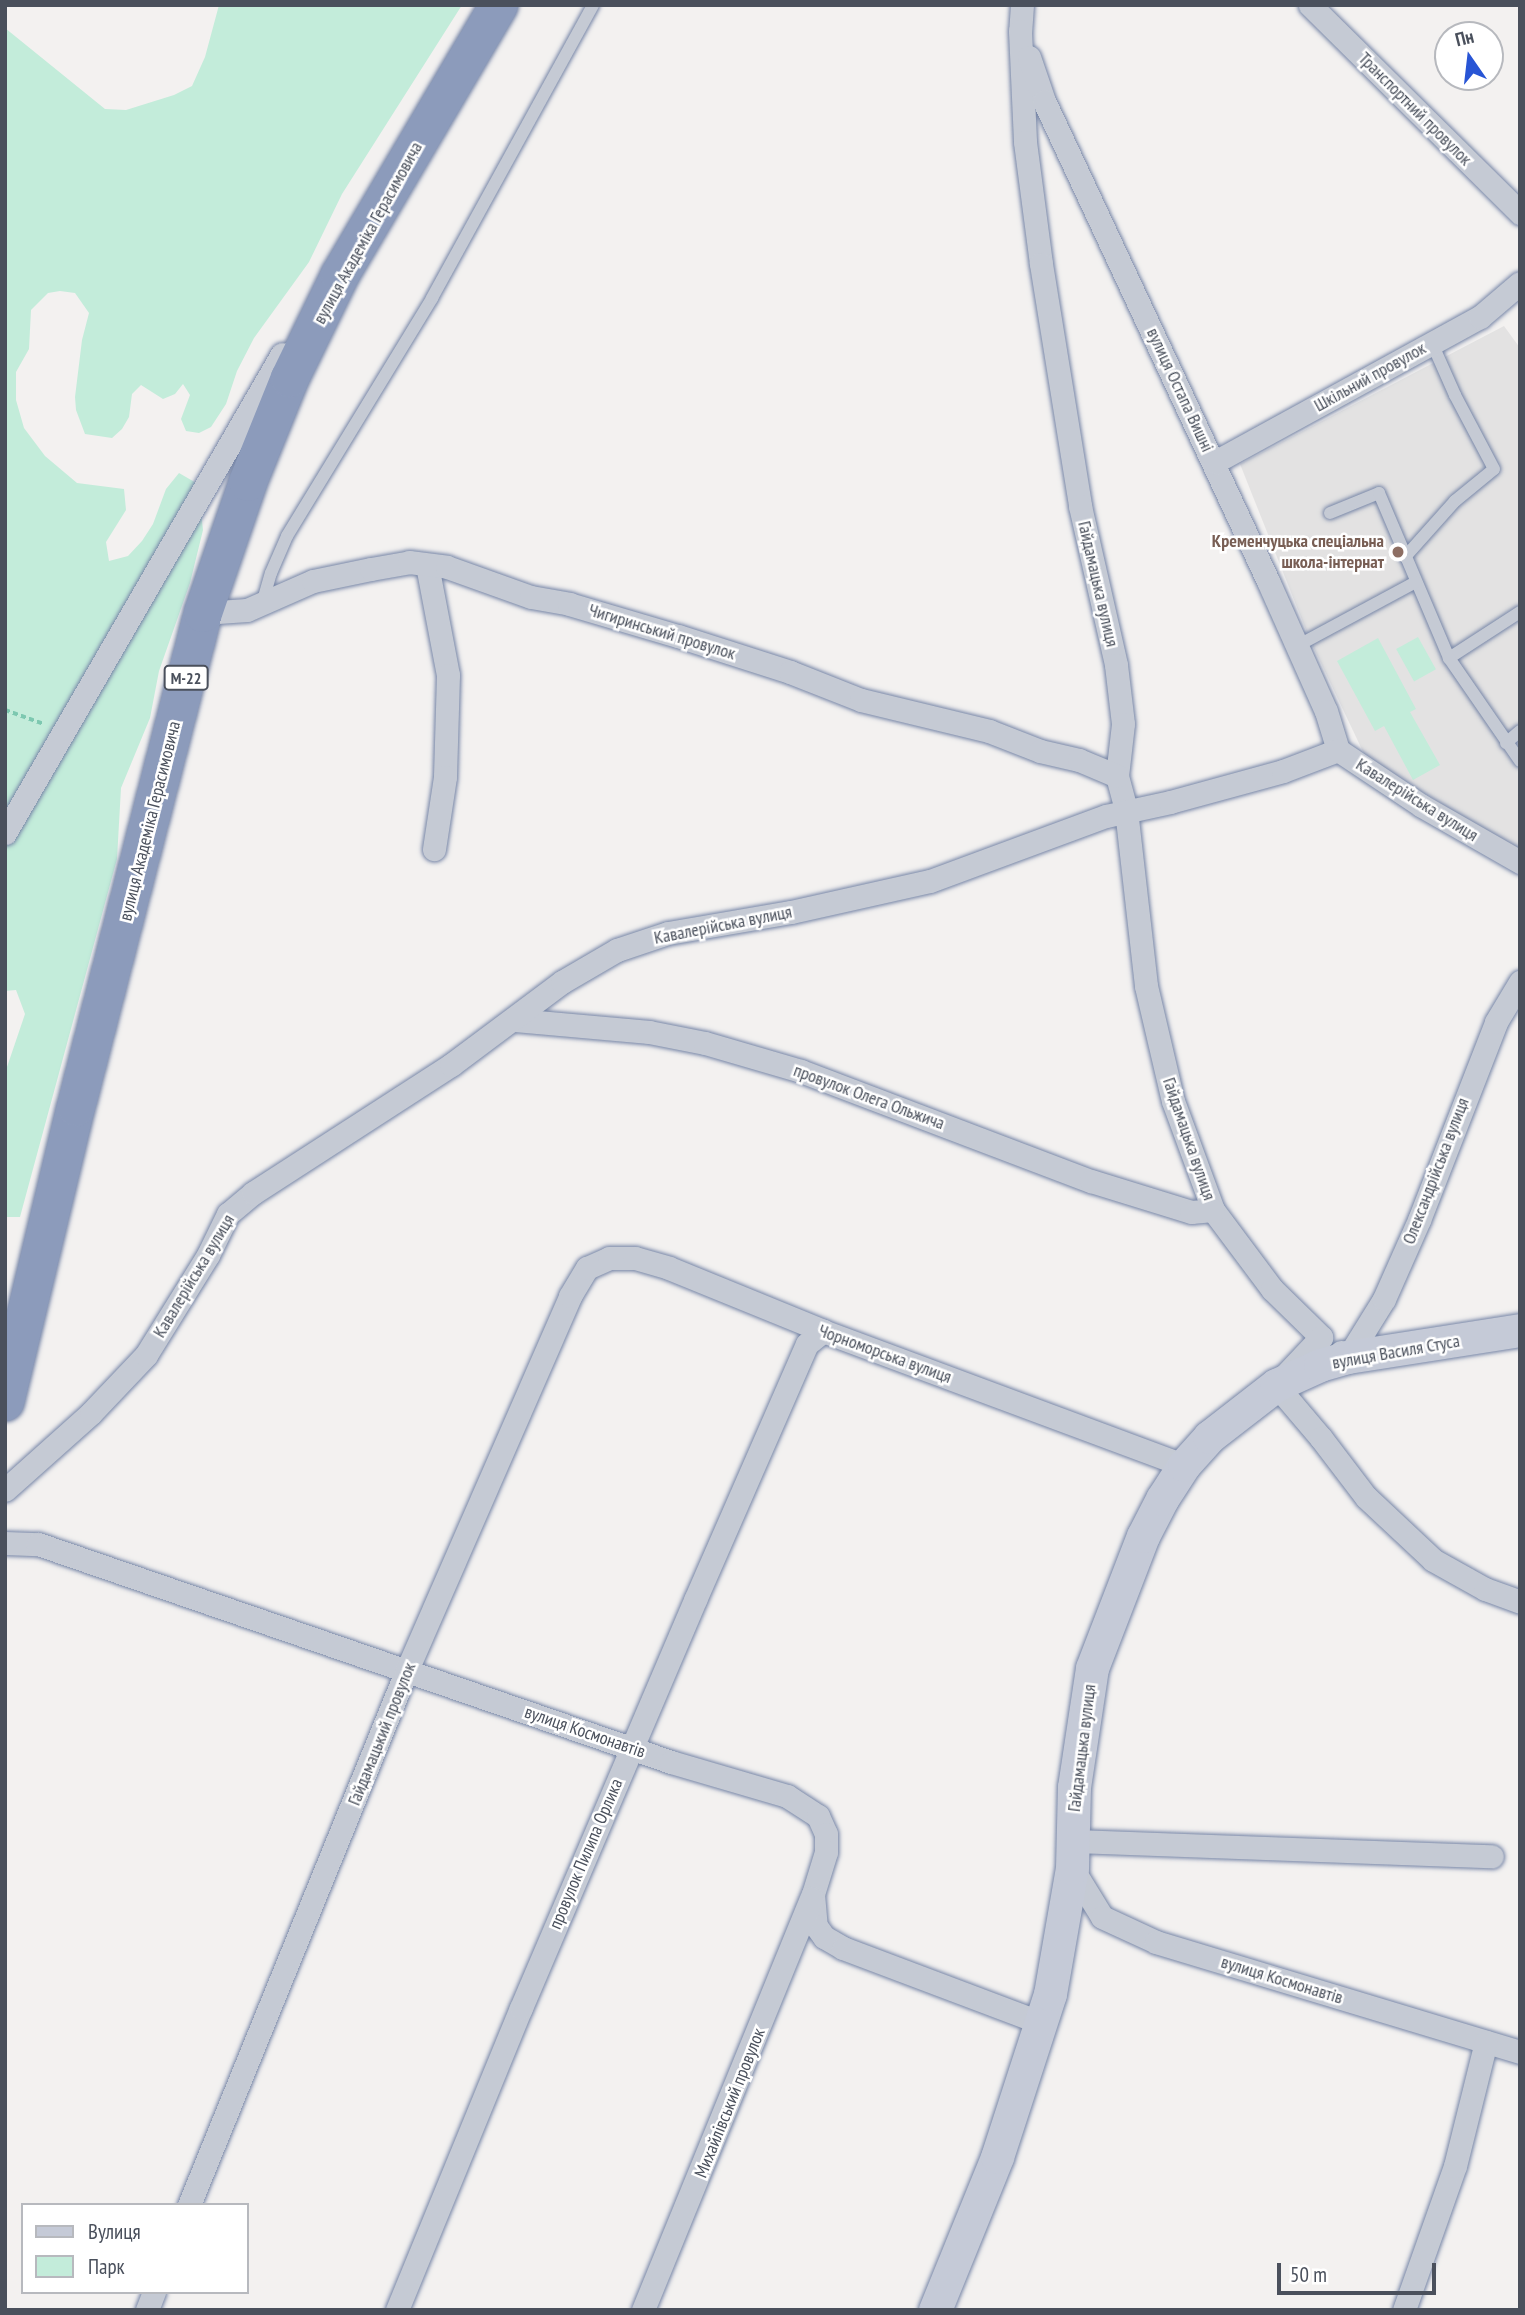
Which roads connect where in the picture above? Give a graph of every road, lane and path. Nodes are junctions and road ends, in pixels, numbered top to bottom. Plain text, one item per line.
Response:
1 (499, 5) edge
2 (593, 5) edge
3 (1022, 5) edge
4 (1310, 5) edge
5 (1020, 31) junction
6 (1520, 214) edge
7 (340, 275) junction
8 (1520, 283) edge
9 (1432, 343) junction
10 (1214, 462) junction
11 (1330, 513) dead end
12 (1405, 557) junction
13 (427, 565) junction
14 (1416, 582) junction
15 (262, 604) junction
16 (1520, 612) edge
17 (202, 613) junction
18 (1297, 646) junction
19 (1449, 658) junction
20 (5, 710) edge
21 (63, 730) junction
22 (1520, 731) edge
23 (1506, 743) junction
24 (1338, 750) junction
25 (1520, 761) edge
26 (1117, 776) junction
27 (1126, 810) junction
28 (5, 833) edge
29 (434, 849) dead end
30 (1520, 862) edge
31 (1520, 982) edge
32 (515, 1020) junction
33 (1213, 1210) junction
34 (587, 1268) joint
35 (1520, 1330) edge
36 (823, 1331) junction
37 (1321, 1337) junction
38 (1348, 1357) junction
39 (1276, 1385) junction
40 (6, 1392) edge
41 (1184, 1465) junction
42 (5, 1490) edge
43 (5, 1543) edge
44 (1520, 1602) edge
45 (406, 1672) junction
46 (631, 1747) junction
47 (1072, 1854) junction
48 (1492, 1856) dead end
49 (813, 1894) junction
50 (1042, 2023) junction
51 (1486, 2042) junction
52 (1520, 2052) edge
53 (191, 2203) edge
54 (397, 2310) edge
55 (643, 2310) edge
56 (935, 2310) edge
57 (1404, 2310) edge

1 - 7 highway, вулиця Академіка Герасимовича / М-22
2 - 15 lane
3 - 5 street, Гайдамацька вулиця
4 - 6 street, Транспортний провулок
5 - 10 street, вулиця Остапа Вишні
5 - 26 street, Гайдамацька вулиця
7 - 17 highway, вулиця Академіка Герасимовича / М-22
7 - 21 street
8 - 9 street, Шкільний провулок
9 - 10 street, Шкільний провулок
9 - 12 lane
10 - 18 street, вулиця Остапа Вишні
11 - 12 lane
12 - 14 lane
13 - 15 street, Чигиринський провулок
13 - 26 street, Чигиринський провулок
13 - 29 street
14 - 18 lane
14 - 19 lane
15 - 17 street, Чигиринський провулок
16 - 19 lane
17 - 40 highway, вулиця Академіка Герасимовича / М-22
18 - 24 street, вулиця Остапа Вишні
19 - 23 lane
20 - 21 path
21 - 28 street
22 - 23 lane
23 - 25 lane
24 - 27 street, Кавалерійська вулиця
24 - 30 street, Кавалерійська вулиця
26 - 27 street, Гайдамацька вулиця
27 - 32 street, Кавалерійська вулиця
27 - 33 street, Гайдамацька вулиця
31 - 38 street, Олександрійська вулиця
32 - 33 street, провулок Олега Ольжича
32 - 42 street, Кавалерійська вулиця
33 - 37 street, Гайдамацька вулиця
34 - 36 street, Чорноморська вулиця
34 - 45 street, Гайдамацький провулок
35 - 38 main road, вулиця Василя Стуса
36 - 41 street, Чорноморська вулиця
36 - 46 street, провулок Пилипа Орлика
37 - 38 street
37 - 39 street, Гайдамацька вулиця
38 - 39 main road, вулиця Василя Стуса
39 - 41 main road, Гайдамацька вулиця
39 - 44 street
41 - 47 main road, Гайдамацька вулиця
43 - 45 street, вулиця Космонавтів
45 - 46 street, вулиця Космонавтів
45 - 53 street, Гайдамацький провулок
46 - 49 street, вулиця Космонавтів
46 - 54 street, провулок Пилипа Орлика
47 - 48 street
47 - 50 main road, Гайдамацька вулиця
47 - 51 street, вулиця Космонавтів
49 - 50 street, вулиця Космонавтів
49 - 55 street, Михайлівський провулок
50 - 56 main road, Гайдамацька вулиця
51 - 52 street, вулиця Космонавтів
51 - 57 street

